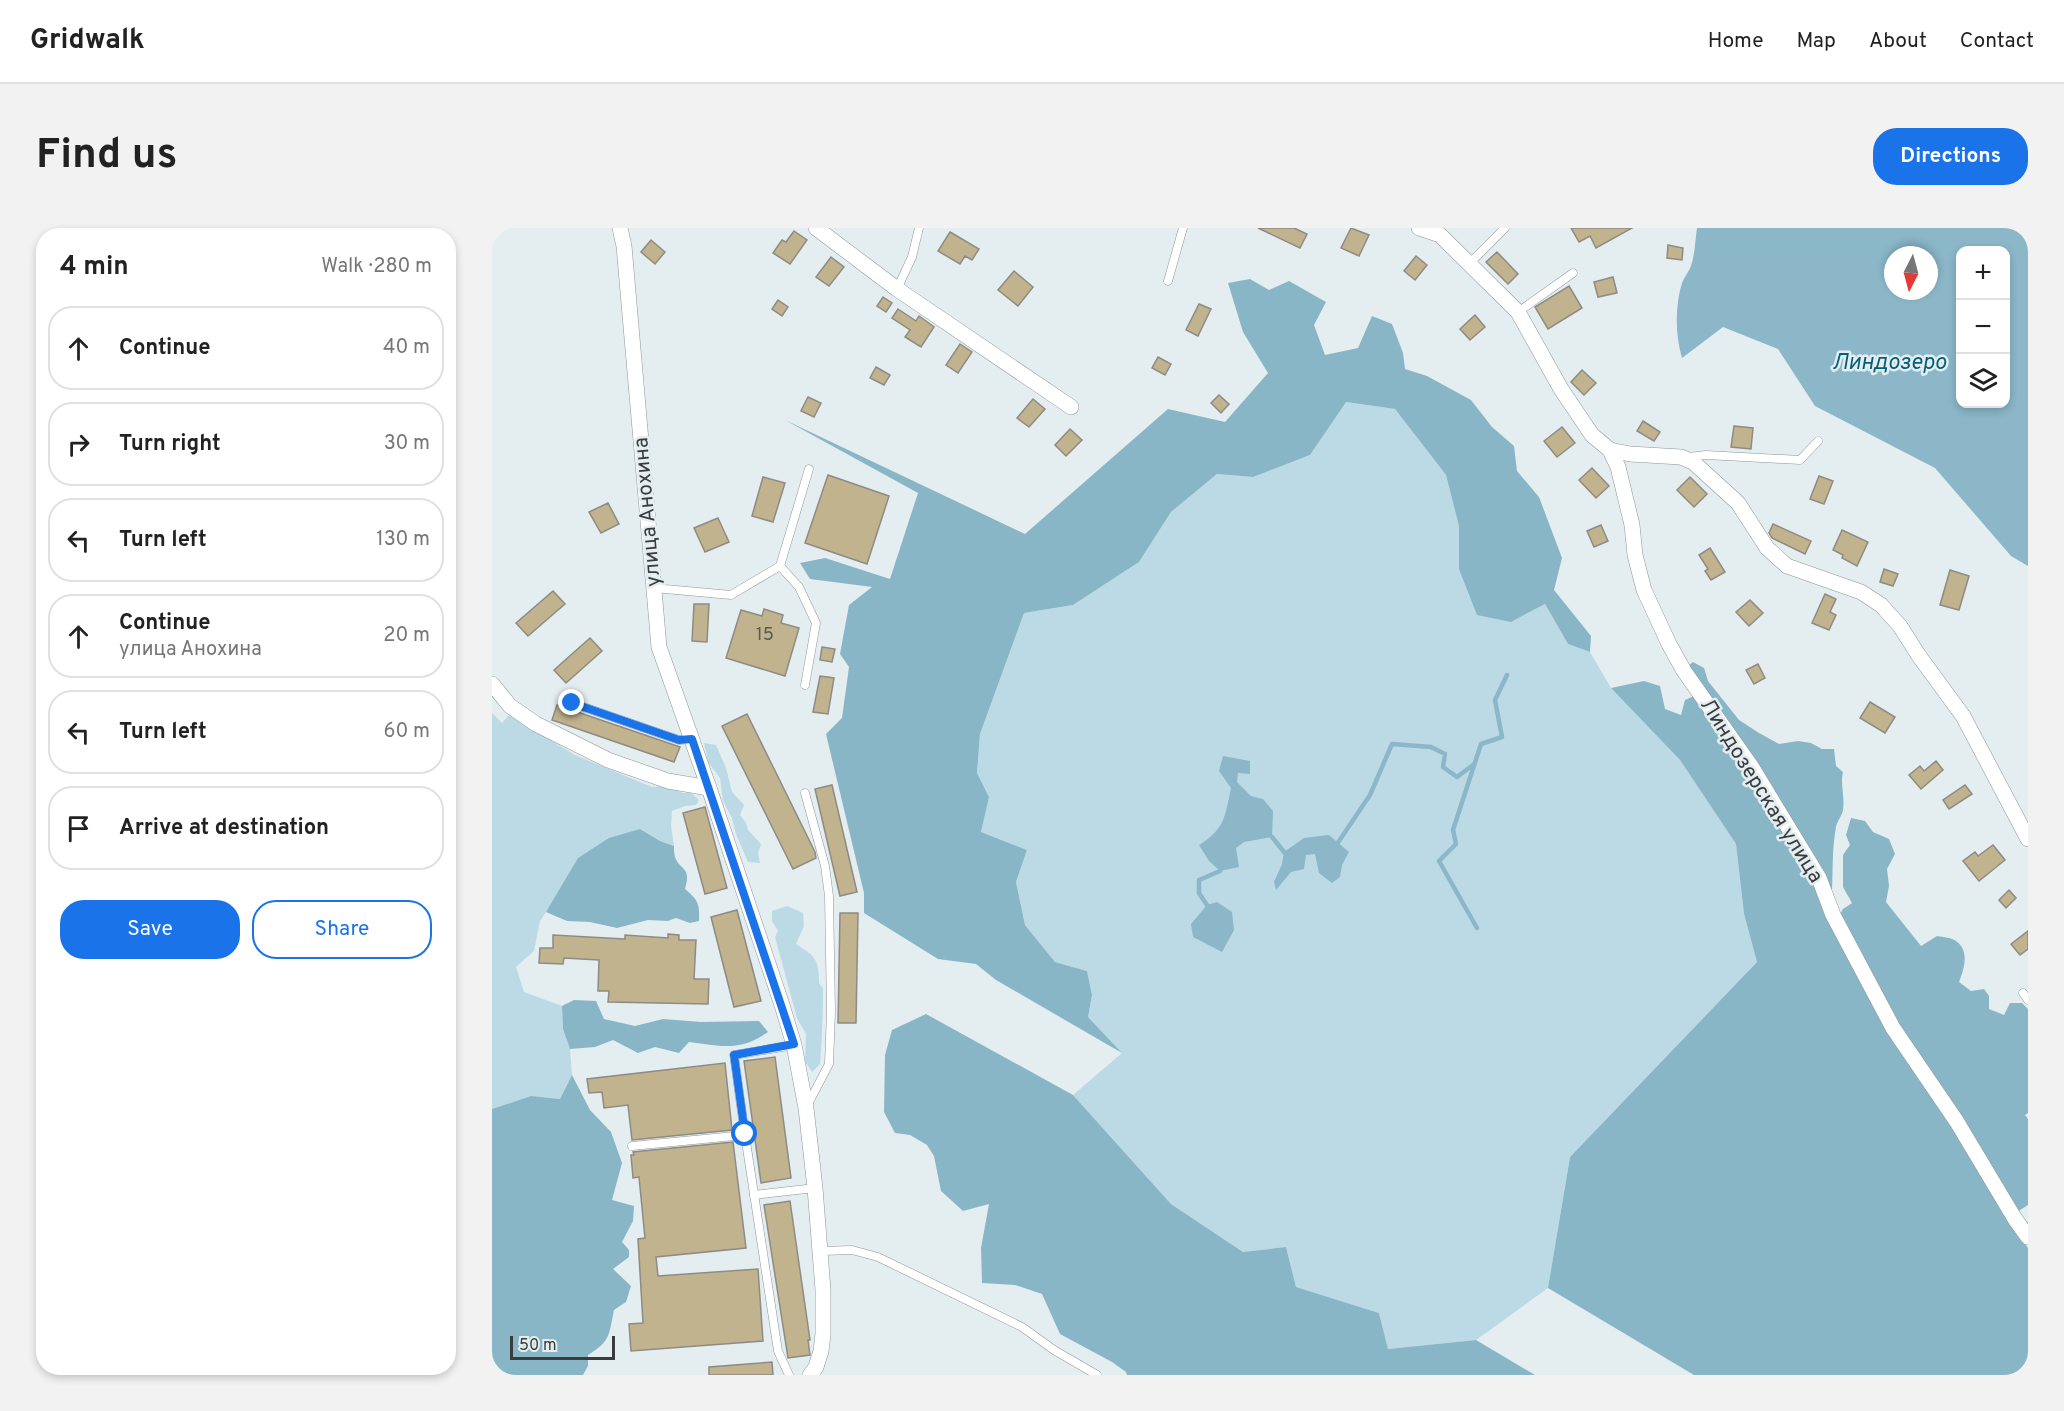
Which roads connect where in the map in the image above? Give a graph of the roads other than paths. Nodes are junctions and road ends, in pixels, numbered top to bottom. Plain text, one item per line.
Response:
1 (620, 228) edge
2 (816, 228) edge
3 (919, 228) edge
4 (1183, 228) edge
5 (1419, 228) edge
6 (1505, 228) edge
7 (1470, 263) junction
8 (1573, 273) dead end
9 (1168, 281) dead end
10 (897, 289) junction
11 (1518, 312) junction
12 (1071, 406) dead end
13 (1818, 441) dead end
14 (1610, 450) junction
15 (1681, 457) junction
16 (809, 469) dead end
17 (780, 566) junction
18 (654, 588) junction
19 (492, 684) edge
20 (805, 684) dead end
21 (572, 703) dead end
22 (692, 739) junction
23 (709, 788) junction
24 (805, 793) dead end
25 (2028, 839) edge
26 (794, 1044) junction
27 (806, 1108) junction
28 (745, 1134) junction
29 (632, 1146) dead end
30 (815, 1188) junction
31 (754, 1195) junction
32 (2028, 1237) edge
33 (821, 1251) junction
34 (789, 1375) edge
35 (810, 1375) edge
36 (1096, 1375) edge

1 - 18 street, улица Анохина
2 - 10 street
3 - 10 lane
4 - 9 lane
5 - 7 street, Линдозерская улица
6 - 7 lane
7 - 11 street, Линдозерская улица
8 - 11 lane
10 - 12 street
11 - 14 street, Линдозерская улица
13 - 15 lane
14 - 15 street
14 - 32 street, Линдозерская улица
15 - 25 street
16 - 17 lane
17 - 18 lane
17 - 20 lane
18 - 22 street, улица Анохина
19 - 23 street
21 - 22 lane
22 - 23 street, улица Анохина
23 - 26 street, улица Анохина
24 - 27 lane
26 - 27 street, улица Анохина
26 - 28 lane
27 - 30 street, улица Анохина
28 - 29 lane
28 - 31 lane
30 - 31 lane
30 - 33 street, улица Анохина
31 - 34 lane
33 - 35 street, улица Анохина
33 - 36 lane

